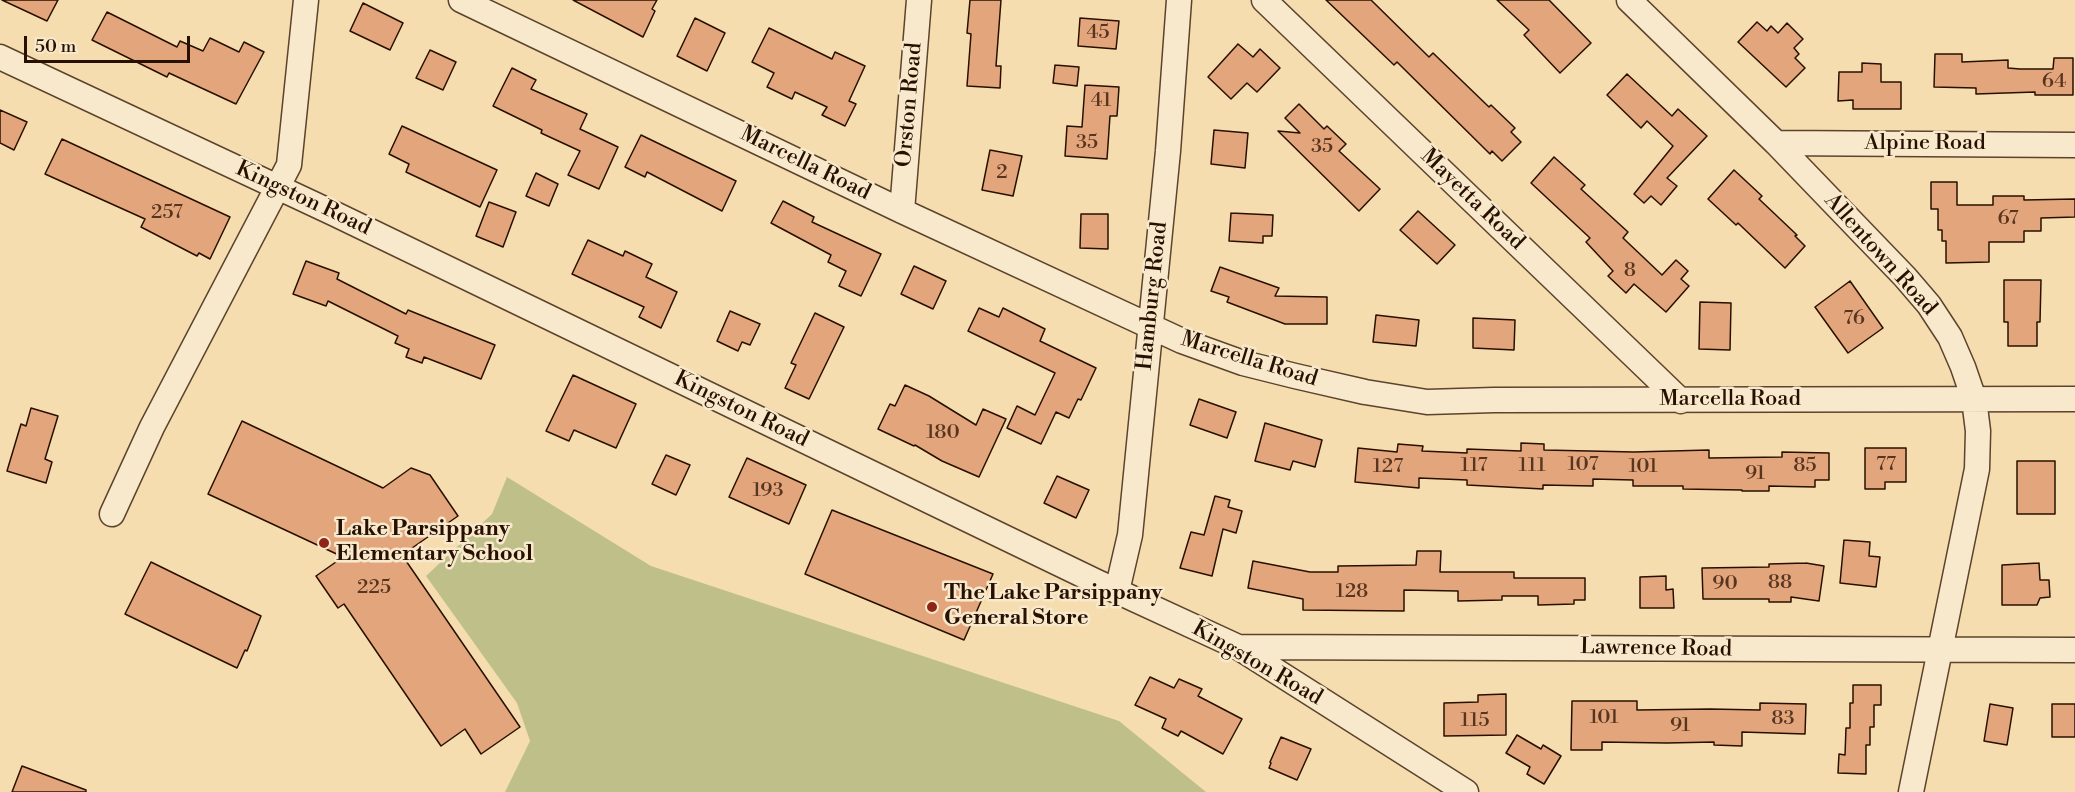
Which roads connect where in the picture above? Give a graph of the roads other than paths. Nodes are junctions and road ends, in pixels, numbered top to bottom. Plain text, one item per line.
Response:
1 (306, 0) edge
2 (461, 0) edge
3 (919, 0) edge
4 (1179, 0) edge
5 (1264, 0) edge
6 (1629, 0) edge
7 (0, 57) edge
8 (1776, 143) junction
9 (2075, 145) edge
10 (278, 186) junction
11 (902, 211) junction
12 (1150, 326) junction
13 (1974, 399) junction
14 (2075, 399) edge
15 (1681, 400) junction
16 (112, 514) dead end
17 (1117, 591) junction
18 (1238, 647) junction
19 (2075, 650) edge
20 (1941, 651) junction
21 (1466, 792) edge
22 (1911, 792) edge

1 - 10 street
2 - 11 street, Marcella Road
3 - 11 street, Orston Road
4 - 12 street, Hamburg Road
5 - 15 street, Mayetta Road
6 - 8 street, Allentown Road
7 - 10 street, Kingston Road
8 - 9 street, Alpine Road
8 - 13 street, Allentown Road
10 - 16 street
10 - 17 street, Kingston Road
11 - 12 street, Marcella Road
12 - 15 street, Marcella Road
12 - 17 street, Hamburg Road
13 - 14 street, Marcella Road
13 - 15 street, Marcella Road
13 - 20 street, Allentown Road
17 - 18 street, Kingston Road
18 - 20 street, Lawrence Road
18 - 21 street, Kingston Road
19 - 20 street, Lawrence Road
20 - 22 street, Allentown Road

